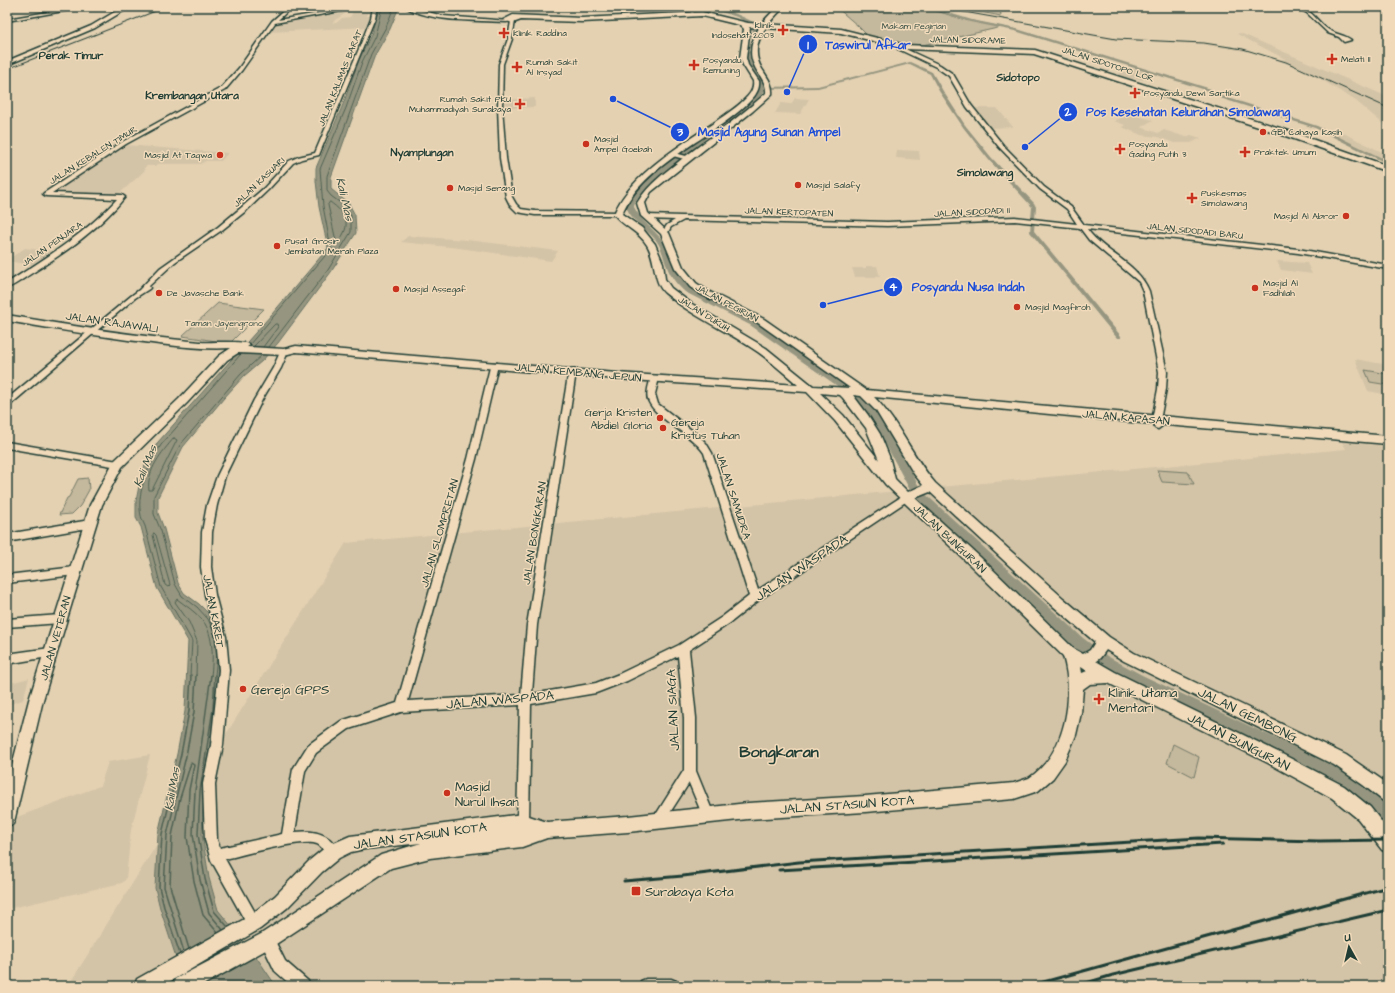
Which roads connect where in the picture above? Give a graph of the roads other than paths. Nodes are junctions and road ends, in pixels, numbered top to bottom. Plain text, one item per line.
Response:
1 (84, 7) edge
2 (116, 7) edge
3 (126, 7) edge
4 (290, 7) edge
5 (361, 7) edge
6 (375, 7) edge
7 (407, 7) edge
8 (689, 7) edge
9 (778, 7) edge
10 (782, 7) edge
11 (1299, 7) edge
12 (694, 14) junction
13 (513, 17) junction
14 (7, 20) edge
15 (274, 22) junction
16 (743, 25) junction
17 (757, 26) junction
18 (1335, 34) dead end
19 (898, 46) junction
20 (743, 52) junction
21 (754, 53) junction
22 (1033, 53) joint
23 (18, 56) junction
24 (7, 57) edge
25 (7, 63) edge
26 (317, 154) joint
27 (678, 154) junction
28 (688, 157) junction
29 (1388, 171) edge
30 (122, 197) joint
31 (633, 218) junction
32 (690, 218) junction
33 (887, 224) joint
34 (1082, 226) junction
35 (664, 233) junction
36 (1388, 267) edge
37 (7, 286) edge
38 (8, 319) edge
39 (93, 332) junction
40 (214, 346) junction
41 (238, 347) junction
42 (281, 350) junction
43 (223, 358) junction
44 (494, 365) junction
45 (572, 372) junction
46 (655, 378) junction
47 (811, 390) junction
48 (850, 392) junction
49 (7, 403) edge
50 (880, 409) junction
51 (832, 410) junction
52 (1157, 423) junction
53 (1388, 440) edge
54 (1388, 445) edge
55 (7, 446) edge
56 (118, 464) junction
57 (890, 482) junction
58 (928, 487) junction
59 (910, 496) junction
60 (90, 524) junction
61 (7, 538) edge
62 (75, 571) junction
63 (7, 580) edge
64 (755, 597) junction
65 (60, 619) junction
66 (7, 623) edge
67 (683, 648) junction
68 (50, 653) junction
69 (1086, 654) junction
70 (7, 659) edge
71 (1110, 677) junction
72 (1076, 685) junction
73 (526, 700) junction
74 (401, 707) junction
75 (690, 771) junction
76 (1388, 794) edge
77 (708, 815) junction
78 (7, 818) edge
79 (658, 821) junction
80 (523, 822) junction
81 (547, 830) junction
82 (287, 840) junction
83 (1388, 844) edge
84 (333, 852) junction
85 (216, 855) junction
86 (248, 927) junction
87 (260, 944) junction
88 (144, 986) edge
89 (182, 986) edge
90 (303, 986) edge
91 (646, 986) edge
92 (671, 986) edge

1 - 14 street
2 - 23 highway
3 - 23 highway
4 - 15 street, JALAN KEBALEN TIMUR
5 - 15 street
6 - 26 street, JALAN KALIMAS BARAT
7 - 13 street
8 - 12 street
9 - 17 main road
10 - 17 main road
11 - 18 street
12 - 13 highway
12 - 17 highway
13 - 16 highway
13 - 31 street, JALAN KERTOPATEN
15 - 30 street, JALAN KEBALEN TIMUR
16 - 17 highway
16 - 20 main road
17 - 19 highway, JALAN SIDORAME
17 - 21 main road
19 - 22 highway, JALAN SIDORAME
19 - 34 street
20 - 21 street
20 - 27 main road
21 - 28 main road
22 - 29 highway, JALAN SIDOTOPO LOR
23 - 24 highway
23 - 25 highway
26 - 39 street, JALAN KASUARI
27 - 28 street
27 - 31 main road
28 - 31 main road
30 - 37 street, JALAN PENJARA
31 - 32 street, JALAN KERTOPATEN
31 - 35 main road, JALAN PEGIRIAN
31 - 47 main road, JALAN DUKUH
32 - 33 street, JALAN KERTOPATEN
32 - 35 street, JALAN KERTOPATEN
33 - 34 street, JALAN SIDODADI II
34 - 36 street, JALAN SIDODADI BARU
34 - 52 street
35 - 48 main road, JALAN PEGIRIAN
38 - 39 main road, JALAN RAJAWALI
39 - 40 main road, JALAN RAJAWALI
39 - 49 street, JALAN KASUARI
40 - 41 main road, JALAN RAJAWALI
40 - 43 main road
41 - 42 main road, JALAN KEMBANG JEPUN
41 - 43 main road, JALAN VETERAN
42 - 44 main road, JALAN KEMBANG JEPUN
42 - 85 street, JALAN KARET
43 - 56 main road, JALAN VETERAN
44 - 45 main road, JALAN KEMBANG JEPUN
44 - 74 street, JALAN SLOMPRETAN
45 - 46 main road, JALAN KEMBANG JEPUN
45 - 73 street, JALAN BONGKARAN
46 - 47 main road, JALAN KEMBANG JEPUN
46 - 64 street, JALAN SAMUDRA
47 - 48 main road, JALAN KEMBANG JEPUN
47 - 51 main road, JALAN BUNGURAN
48 - 50 main road
48 - 51 main road
48 - 52 main road, JALAN KAPASAN
48 - 57 main road
50 - 52 main road, JALAN KAPASAN
50 - 58 main road
51 - 57 main road, JALAN BUNGURAN
52 - 53 main road, JALAN KAPASAN
52 - 54 main road, JALAN KAPASAN
55 - 56 street
56 - 60 main road, JALAN VETERAN
57 - 59 main road, JALAN BUNGURAN
58 - 59 main road
58 - 69 main road
59 - 64 street, JALAN WASPADA
59 - 69 main road, JALAN BUNGURAN
60 - 61 street
60 - 62 main road, JALAN VETERAN
62 - 63 street
62 - 65 main road, JALAN VETERAN
64 - 67 street, JALAN WASPADA
65 - 66 street
65 - 68 main road, JALAN VETERAN
67 - 73 street, JALAN WASPADA
67 - 75 street, JALAN SIAGA
68 - 70 street
68 - 78 main road, JALAN VETERAN
69 - 71 main road
69 - 72 main road, JALAN STASIUN KOTA
69 - 76 main road, JALAN GEMBONG
71 - 72 main road
71 - 83 main road, JALAN BUNGURAN
72 - 77 main road, JALAN STASIUN KOTA
73 - 74 street, JALAN WASPADA
73 - 80 street, JALAN BONGKARAN
74 - 82 street, JALAN WASPADA
75 - 77 street, JALAN SIAGA
75 - 79 street
77 - 79 main road, JALAN STASIUN KOTA
79 - 81 main road, JALAN STASIUN KOTA
80 - 81 main road, JALAN STASIUN KOTA
80 - 84 main road, JALAN STASIUN KOTA
81 - 87 main road, JALAN STASIUN KOTA
82 - 84 street
82 - 85 street
84 - 86 main road, JALAN STASIUN KOTA
85 - 86 street, JALAN KARET
86 - 88 main road, JALAN STASIUN KOTA
87 - 89 main road, JALAN STASIUN KOTA
87 - 90 street
91 - 92 street

